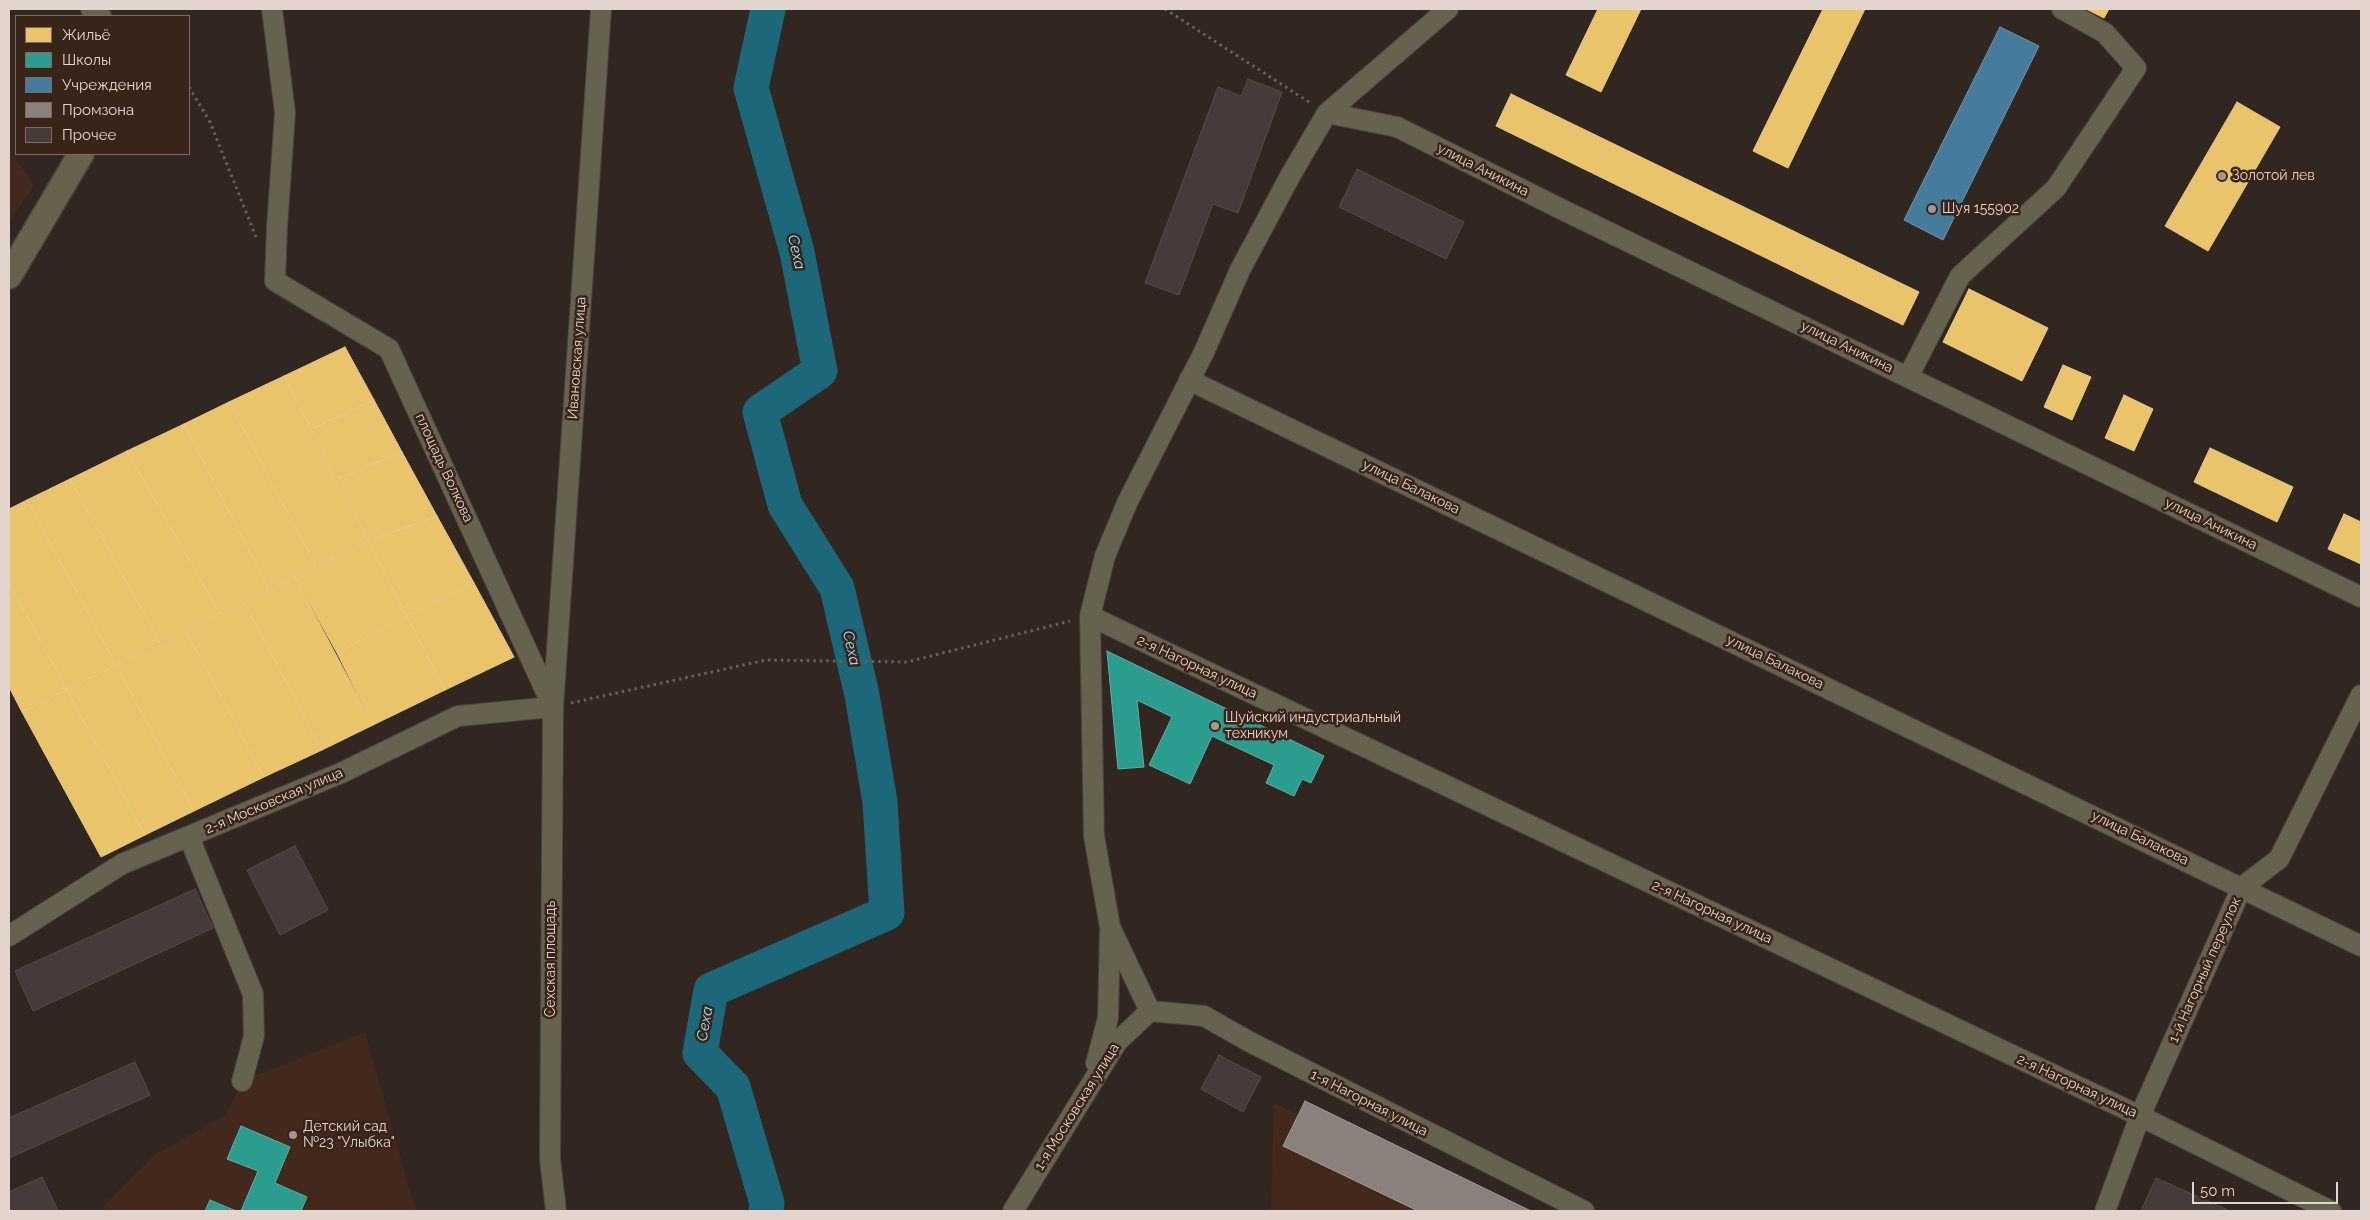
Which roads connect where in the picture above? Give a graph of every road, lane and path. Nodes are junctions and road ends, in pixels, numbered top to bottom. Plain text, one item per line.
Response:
1 (272, 9) edge
2 (601, 9) edge
3 (1165, 9) edge
4 (1448, 9) edge
5 (2062, 9) edge
6 (190, 89) edge
7 (1327, 114) junction
8 (80, 155) edge
9 (260, 245) dead end
10 (9, 276) edge
11 (1908, 377) junction
12 (1189, 380) junction
13 (2361, 598) edge
14 (1090, 616) junction
15 (2361, 695) edge
16 (553, 707) junction
17 (189, 837) junction
18 (2242, 887) junction
19 (1110, 927) junction
20 (9, 936) edge
21 (2361, 946) edge
22 (1150, 1011) junction
23 (242, 1081) dead end
24 (1090, 1087) junction
25 (2140, 1116) junction
26 (556, 1211) edge
27 (1013, 1211) edge
28 (1584, 1211) edge
29 (2105, 1211) edge
30 (2331, 1211) edge

1 - 16 street, площадь Волкова
2 - 16 street, Ивановская улица
3 - 7 path
4 - 7 street
5 - 11 street
6 - 9 path
7 - 11 street, улица Аникина
7 - 12 street
8 - 10 main road
11 - 13 street, улица Аникина
12 - 14 street
12 - 18 street, улица Балакова
14 - 16 path
14 - 19 street
14 - 25 street, 2-я Нагорная улица
15 - 18 street, 1-й Нагорный переулок
16 - 17 street, 2-я Московская улица
16 - 26 street, Сехская площадь
17 - 20 street, 2-я Московская улица
17 - 23 street
18 - 21 street, улица Балакова
18 - 25 street, 1-й Нагорный переулок
19 - 22 street
19 - 24 street
22 - 24 street, 1-я Московская улица
22 - 28 street, 1-я Нагорная улица
24 - 27 street, 1-я Московская улица
25 - 29 street, 1-й Нагорный переулок
25 - 30 street, 2-я Нагорная улица

